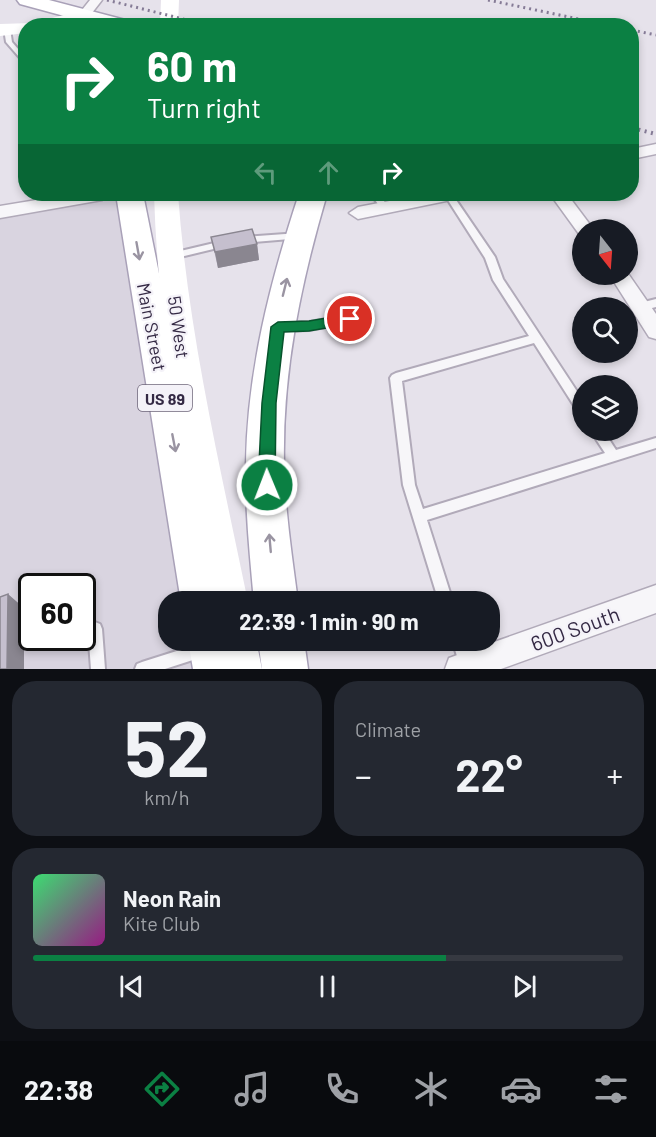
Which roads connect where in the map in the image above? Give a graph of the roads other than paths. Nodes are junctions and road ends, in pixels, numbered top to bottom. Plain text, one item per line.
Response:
1 (170, 0) edge
2 (14, 4) edge
3 (90, 7) edge
4 (35, 18) edge
5 (63, 18) edge
6 (111, 18) edge
7 (169, 18) edge
8 (11, 29) edge
9 (18, 53) edge
10 (62, 201) edge
11 (130, 201) edge
12 (166, 201) edge
13 (311, 201) edge
14 (380, 201) edge
15 (454, 201) edge
16 (563, 201) edge
17 (0, 212) edge
18 (358, 213) dead end
19 (577, 219) edge
20 (299, 236) junction
21 (169, 256) junction
22 (629, 285) edge
23 (648, 305) edge
24 (350, 319) dead end
25 (278, 327) junction
26 (656, 331) edge
27 (536, 338) junction
28 (572, 394) edge
29 (603, 441) edge
30 (656, 443) edge
31 (613, 455) junction
32 (419, 516) junction
33 (201, 591) edge
34 (226, 591) edge
35 (275, 591) edge
36 (443, 591) edge
37 (656, 599) edge
38 (96, 642) edge
39 (224, 651) edge
40 (283, 651) edge
41 (463, 661) edge
42 (98, 669) edge
43 (142, 669) edge
44 (285, 669) edge

1 - 7 main road
2 - 3 main road
2 - 4 main road
3 - 5 main road
3 - 6 main road
8 - 9 lane
10 - 17 street
11 -> 33 main road, Main Street / US 89
12 - 21 main road, 50 West
13 - 20 main road
14 - 18 street
15 - 27 lane
16 - 19 street
20 - 21 lane
25 -> 20 main road
21 - 34 main road, 50 West
22 - 23 street
23 - 26 street
24 - 25 lane
35 -> 25 main road
27 - 28 lane
27 - 32 lane
29 - 31 lane
30 - 31 lane
31 - 32 lane
32 - 36 lane
37 - 41 street, 600 South
38 - 42 lane
39 - 43 lane
40 - 44 main road

